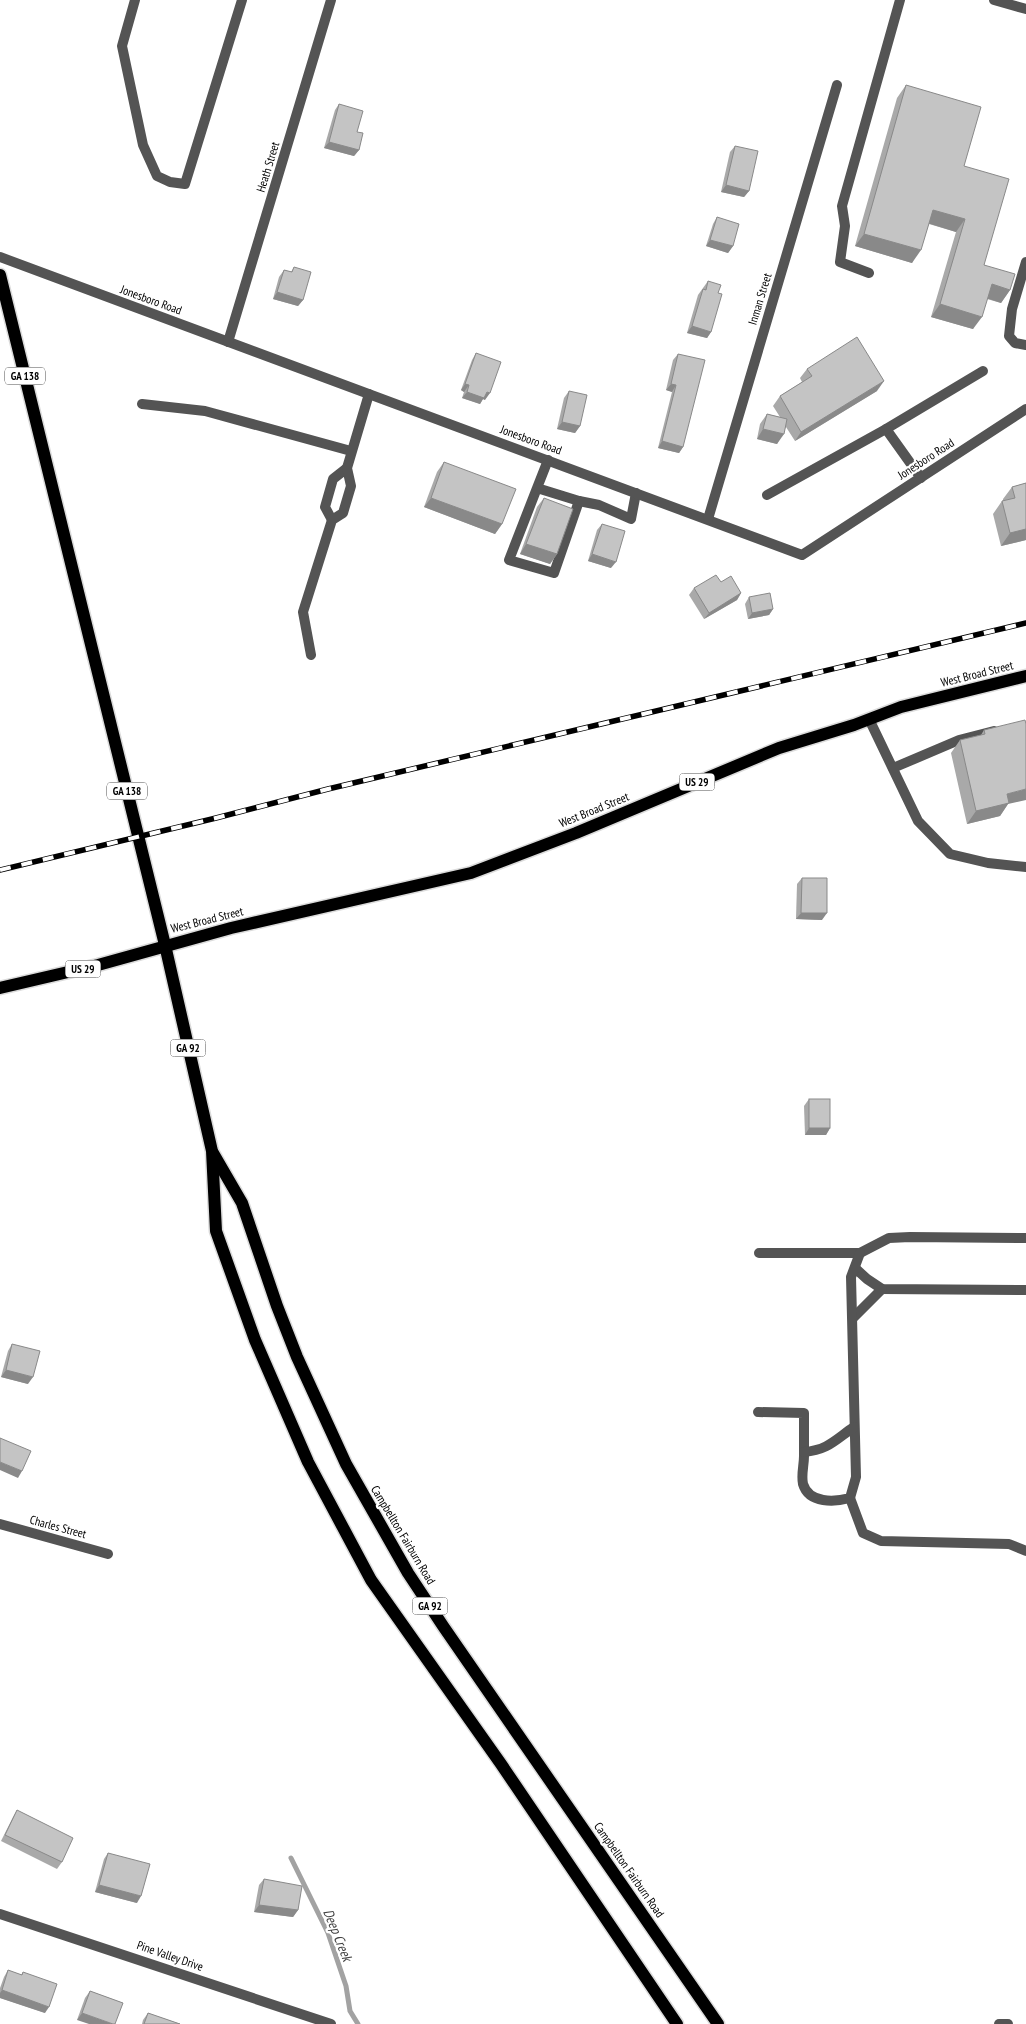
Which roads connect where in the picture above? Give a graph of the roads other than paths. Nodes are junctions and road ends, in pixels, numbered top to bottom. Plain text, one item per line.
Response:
1 (135, 0) edge
2 (242, 0) edge
3 (331, 0) edge
4 (900, 0) edge
5 (994, 0) edge
6 (1026, 9) edge
7 (837, 85) dead end
8 (0, 257) edge
9 (1026, 262) edge
10 (870, 273) dead end
11 (0, 275) edge
12 (228, 342) junction
13 (1026, 345) edge
14 (983, 372) dead end
15 (369, 394) junction
16 (142, 404) dead end
17 (1026, 409) edge
18 (886, 429) junction
19 (351, 451) junction
20 (548, 460) junction
21 (346, 468) junction
22 (921, 478) junction
23 (537, 488) junction
24 (636, 493) junction
25 (767, 494) dead end
26 (579, 501) junction
27 (708, 519) junction
28 (332, 520) junction
29 (311, 655) dead end
30 (1026, 676) edge
31 (869, 720) junction
32 (1007, 728) edge
33 (893, 768) junction
34 (1026, 867) edge
35 (165, 945) junction
36 (0, 988) edge
37 (212, 1151) junction
38 (1026, 1238) edge
39 (759, 1253) dead end
40 (860, 1253) junction
41 (855, 1268) junction
42 (882, 1289) junction
43 (1026, 1290) edge
44 (854, 1318) junction
45 (758, 1412) dead end
46 (854, 1427) junction
47 (804, 1452) junction
48 (850, 1498) junction
49 (0, 1524) edge
50 (1026, 1551) edge
51 (108, 1554) dead end
52 (0, 1914) edge
53 (331, 2024) edge
54 (677, 2024) edge
55 (718, 2024) edge
56 (999, 2024) edge
57 (1008, 2024) edge

1 - 2 street
3 - 12 street, Heath Street
4 - 10 street
5 - 6 street
7 - 27 street, Inman Street
8 - 12 street, Jonesboro Road
9 - 13 street
11 - 35 main road, GA 138
12 - 15 street, Jonesboro Road
14 - 18 street
15 - 19 street
15 - 20 street, Jonesboro Road
16 - 19 street
17 - 22 street, Jonesboro Road
18 - 22 street
18 - 25 street
19 - 21 street
20 - 23 street
20 - 24 street, Jonesboro Road
21 - 28 street
21 - 28 street
22 - 27 street, Jonesboro Road
23 - 26 street
23 - 26 street
24 - 26 street
24 - 27 street, Jonesboro Road
28 - 29 street
30 - 31 main road, West Broad Street / US 29
31 - 33 street
31 - 35 main road, West Broad Street / US 29
32 - 33 street
33 - 34 street
35 - 36 main road, US 29
35 - 37 main road, Campbellton Fairburn Road / GA 92
37 - 54 main road, Campbellton Fairburn Road / GA 92
37 - 55 main road, Campbellton Fairburn Road / GA 92
38 - 40 street
39 - 40 street
40 - 41 street
41 - 42 street
41 - 44 street
42 - 43 street
42 - 44 street
44 - 46 street
45 - 47 street
46 - 47 street
46 - 48 street
47 - 48 street
48 - 50 street
49 - 51 street, Charles Street
52 - 53 street, Pine Valley Drive
56 - 57 street

